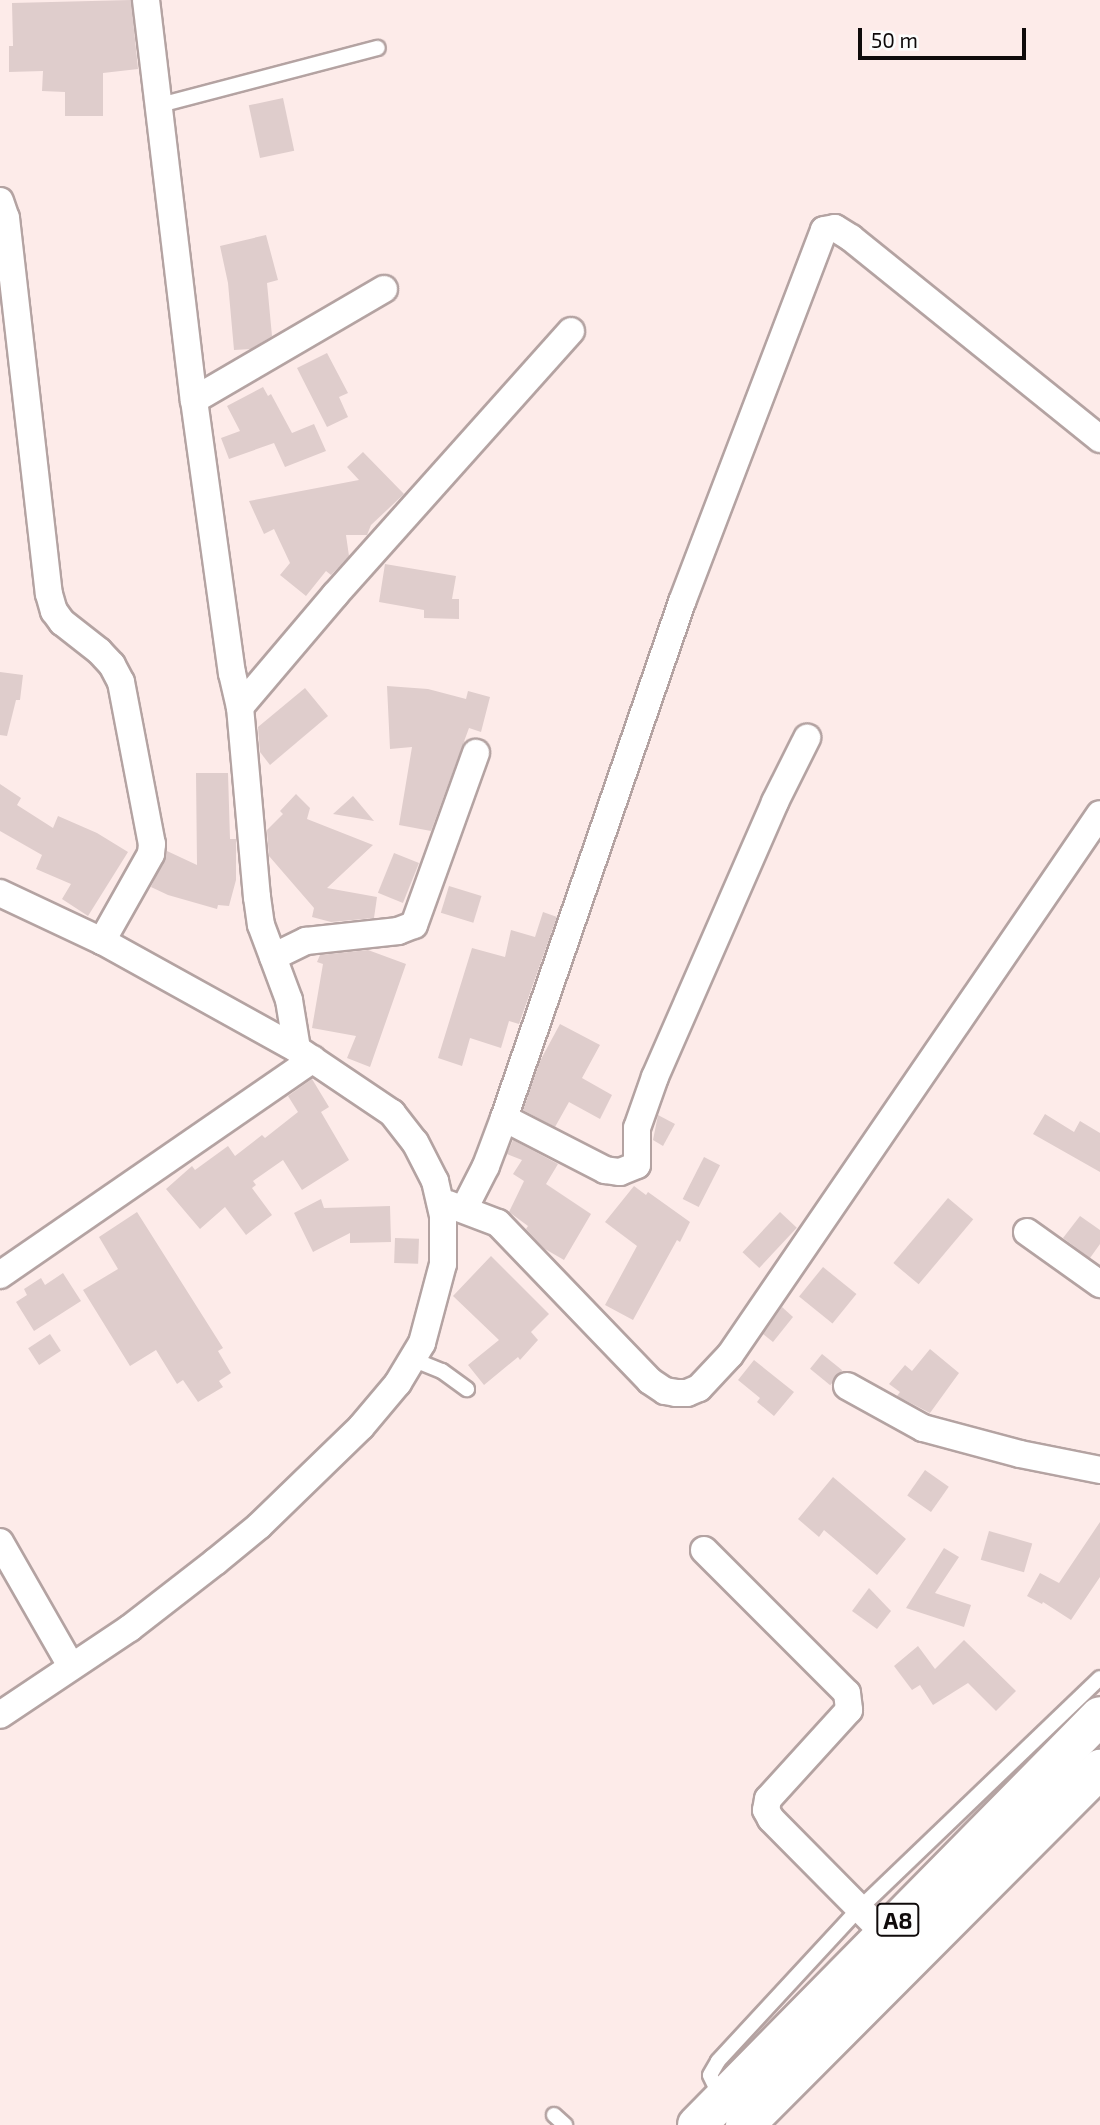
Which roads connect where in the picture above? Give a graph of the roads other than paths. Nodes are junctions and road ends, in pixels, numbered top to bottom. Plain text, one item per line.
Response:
1 (146, 0) edge
2 (379, 48) dead end
3 (160, 106) junction
4 (0, 201) edge
5 (384, 289) dead end
6 (571, 331) dead end
7 (194, 400) junction
8 (1100, 439) edge
9 (240, 707) junction
10 (807, 738) dead end
11 (476, 753) dead end
12 (1100, 814) edge
13 (0, 893) edge
14 (102, 941) junction
15 (273, 957) junction
16 (305, 1054) junction
17 (504, 1118) junction
18 (452, 1205) junction
19 (1027, 1232) dead end
20 (0, 1275) edge
21 (1100, 1284) edge
22 (412, 1360) junction
23 (848, 1386) dead end
24 (467, 1389) dead end
25 (1095, 1462) edge
26 (0, 1542) edge
27 (704, 1550) dead end
28 (71, 1666) junction
29 (1100, 1678) edge
30 (0, 1714) edge
31 (1100, 1716) edge
32 (1100, 1769) edge
33 (872, 1922) junction
34 (721, 2117) edge

1 - 3 street
2 - 3 lane
3 - 7 street
4 - 14 street
5 - 7 street
6 - 9 street
7 - 9 street
8 - 17 street
9 - 15 street
10 - 17 street
11 - 15 street
12 - 18 street
13 - 14 street
14 - 16 street
15 - 16 street
16 - 18 street
16 - 20 street
17 - 18 street
18 - 22 street
19 - 21 street
22 - 24 lane
22 - 28 street
23 - 25 street
26 - 28 street
27 - 33 street
28 - 30 street
29 - 33 lane
31 - 33 highway, A8
32 - 34 highway, A8
33 - 34 highway, A8

